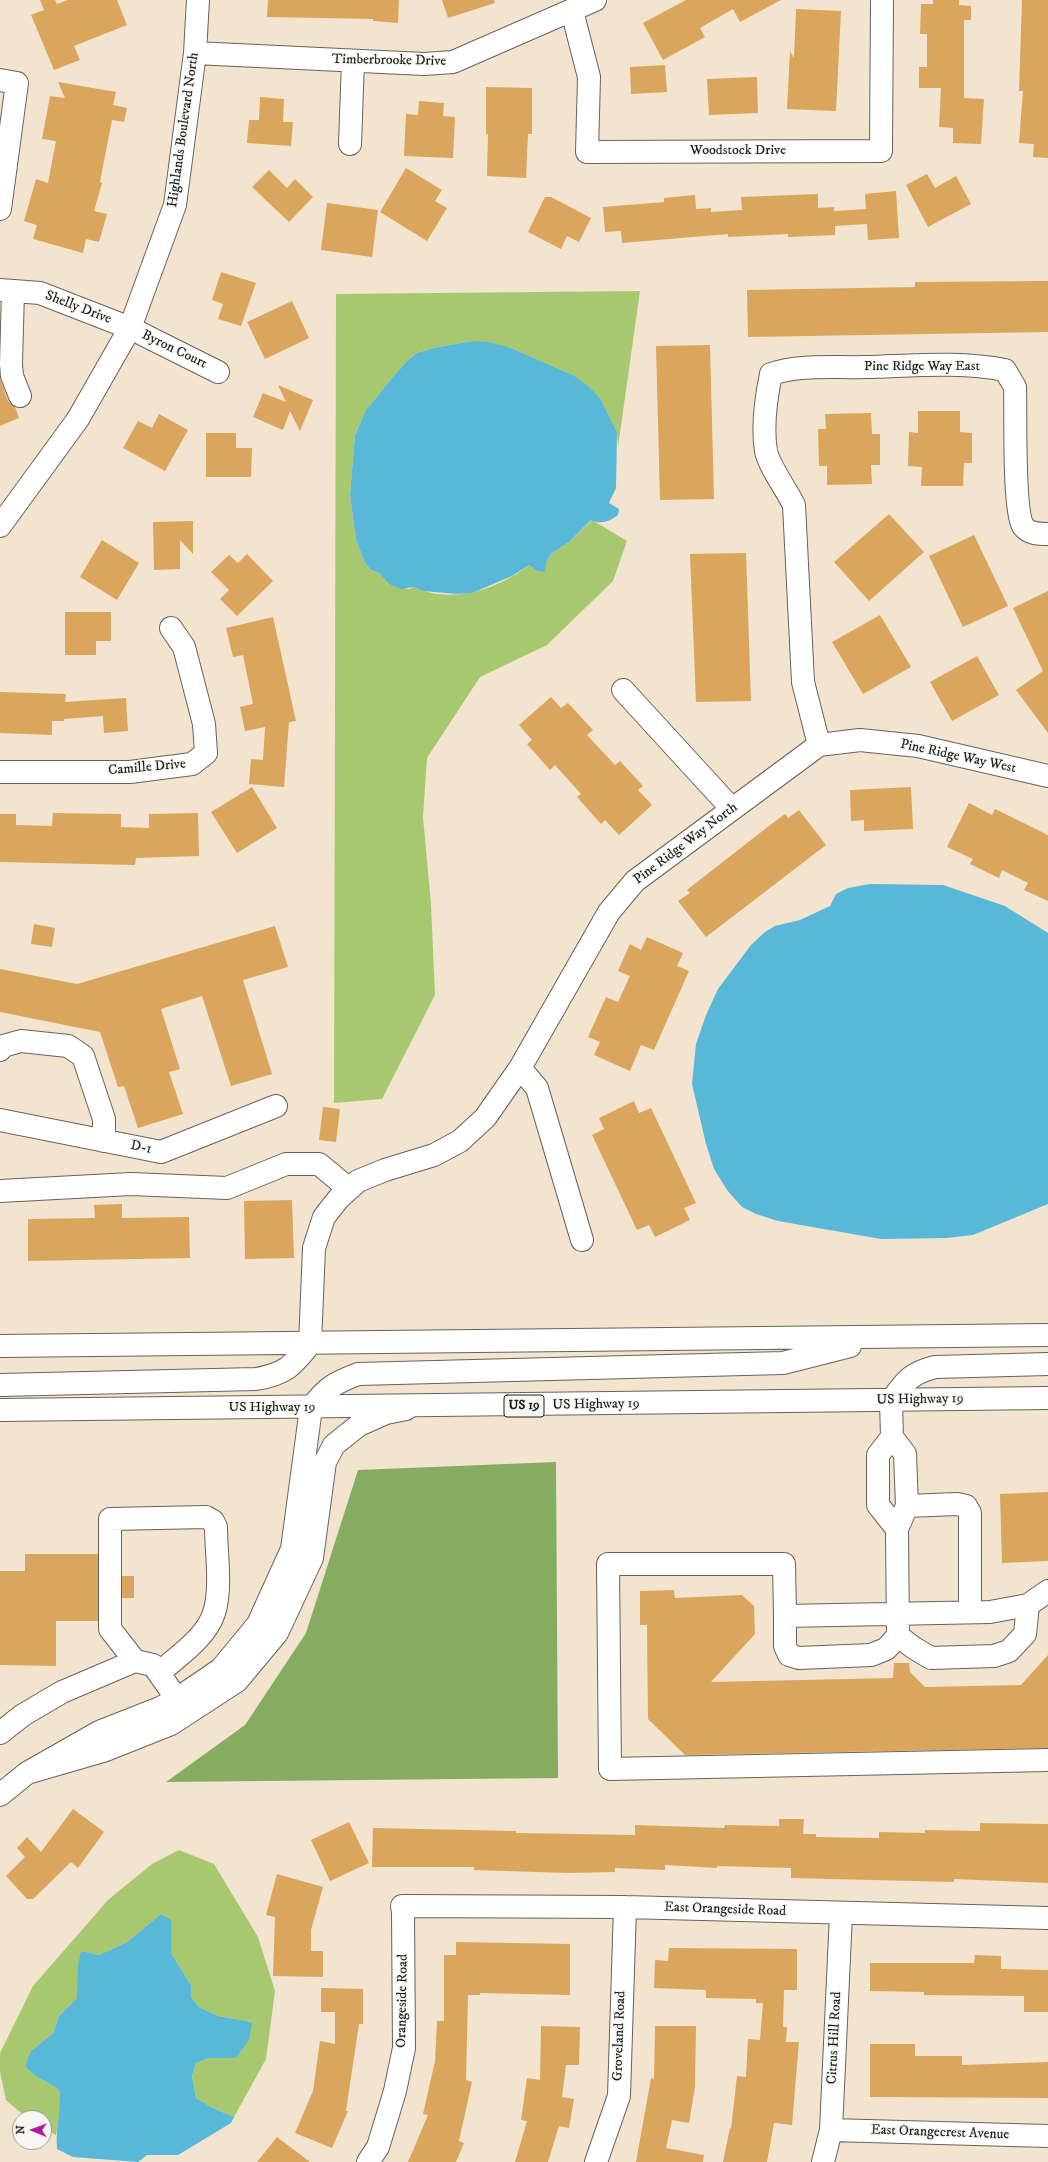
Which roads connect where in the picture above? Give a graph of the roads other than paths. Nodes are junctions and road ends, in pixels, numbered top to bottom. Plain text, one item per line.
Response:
1 (198, 0) edge
2 (595, 0) edge
3 (882, 0) edge
4 (572, 11) junction
5 (195, 53) junction
6 (353, 61) junction
7 (8, 81) edge
8 (350, 144) dead end
9 (2, 180) edge
10 (0, 209) edge
11 (6, 291) edge
12 (130, 328) junction
13 (218, 372) dead end
14 (20, 396) dead end
15 (0, 526) edge
16 (1048, 534) edge
17 (171, 628) dead end
18 (623, 690) dead end
19 (819, 745) junction
20 (0, 772) edge
21 (1048, 776) edge
22 (732, 810) junction
23 (0, 1050) edge
24 (520, 1068) junction
25 (276, 1106) dead end
26 (0, 1120) edge
27 (104, 1141) junction
28 (349, 1189) junction
29 (0, 1191) edge
30 (582, 1240) dead end
31 (1048, 1335) edge
32 (882, 1337) junction
33 (310, 1344) junction
34 (0, 1346) edge
35 (71, 1346) junction
36 (0, 1362) edge
37 (1048, 1364) edge
38 (0, 1385) edge
39 (1048, 1398) edge
40 (891, 1401) junction
41 (417, 1407) junction
42 (311, 1408) junction
43 (0, 1410) edge
44 (892, 1437) junction
45 (907, 1506) junction
46 (897, 1529) junction
47 (1048, 1591) edge
48 (1028, 1605) junction
49 (970, 1612) junction
50 (899, 1613) junction
51 (785, 1616) junction
52 (898, 1636) junction
53 (135, 1661) junction
54 (159, 1673) junction
55 (177, 1699) junction
56 (0, 1734) edge
57 (1048, 1760) edge
58 (26, 1774) junction
59 (0, 1795) edge
60 (402, 1906) joint
61 (625, 1907) junction
62 (841, 1914) junction
63 (1048, 1918) edge
64 (831, 2130) junction
65 (1048, 2136) edge
66 (368, 2162) edge
67 (596, 2162) edge
68 (823, 2162) edge

1 - 5 main road, Highlands Boulevard North
2 - 4 main road, Timberbrooke Drive
3 - 4 main road, Woodstock Drive
4 - 6 main road, Timberbrooke Drive
5 - 6 main road, Timberbrooke Drive
5 - 12 main road, Highlands Boulevard North
6 - 8 main road
7 - 9 main road
9 - 10 main road
11 - 12 main road, Shelly Drive
11 - 14 main road
12 - 13 main road, Byron Court
12 - 15 main road, Highlands Boulevard North
16 - 19 main road, Pine Ridge Way East
17 - 20 main road, Camille Drive
18 - 22 main road
19 - 21 main road, Pine Ridge Way West
19 - 22 main road, Pine Ridge Way North
22 - 24 main road, Pine Ridge Way North
23 - 27 main road
24 - 28 main road, Pine Ridge Way North
24 - 30 main road
25 - 27 main road, D-1
26 - 27 main road, D-1
28 - 29 main road
28 - 33 main road, Pine Ridge Way North
31 - 32 main road
32 - 33 main road
32 - 42 main road
33 - 35 main road
33 - 38 main road
34 - 35 main road
35 - 36 main road
37 - 40 main road
39 - 40 main road, US Highway 19 / US 19
40 - 41 main road, US Highway 19 / US 19
40 - 44 main road
41 - 42 main road, US Highway 19 / US 19
41 - 58 main road
42 - 43 main road, US Highway 19 / US 19
42 - 55 main road
44 - 45 main road
44 - 46 main road
45 - 46 main road
45 - 49 main road
46 - 50 main road
47 - 48 main road
48 - 49 main road
48 - 52 main road
49 - 50 main road
50 - 51 main road
50 - 52 main road
51 - 52 main road
51 - 57 main road
53 - 54 main road
53 - 54 main road
53 - 56 main road
54 - 55 main road
55 - 58 main road
58 - 59 main road
60 - 61 main road, East Orangeside Road
60 - 66 main road, Orangeside Road
61 - 62 main road, East Orangeside Road
61 - 67 main road, Groveland Road
62 - 63 main road, East Orangeside Road
62 - 64 main road, Citrus Hill Road
64 - 65 main road, East Orangecrest Avenue
64 - 68 main road, Citrus Hill Road

